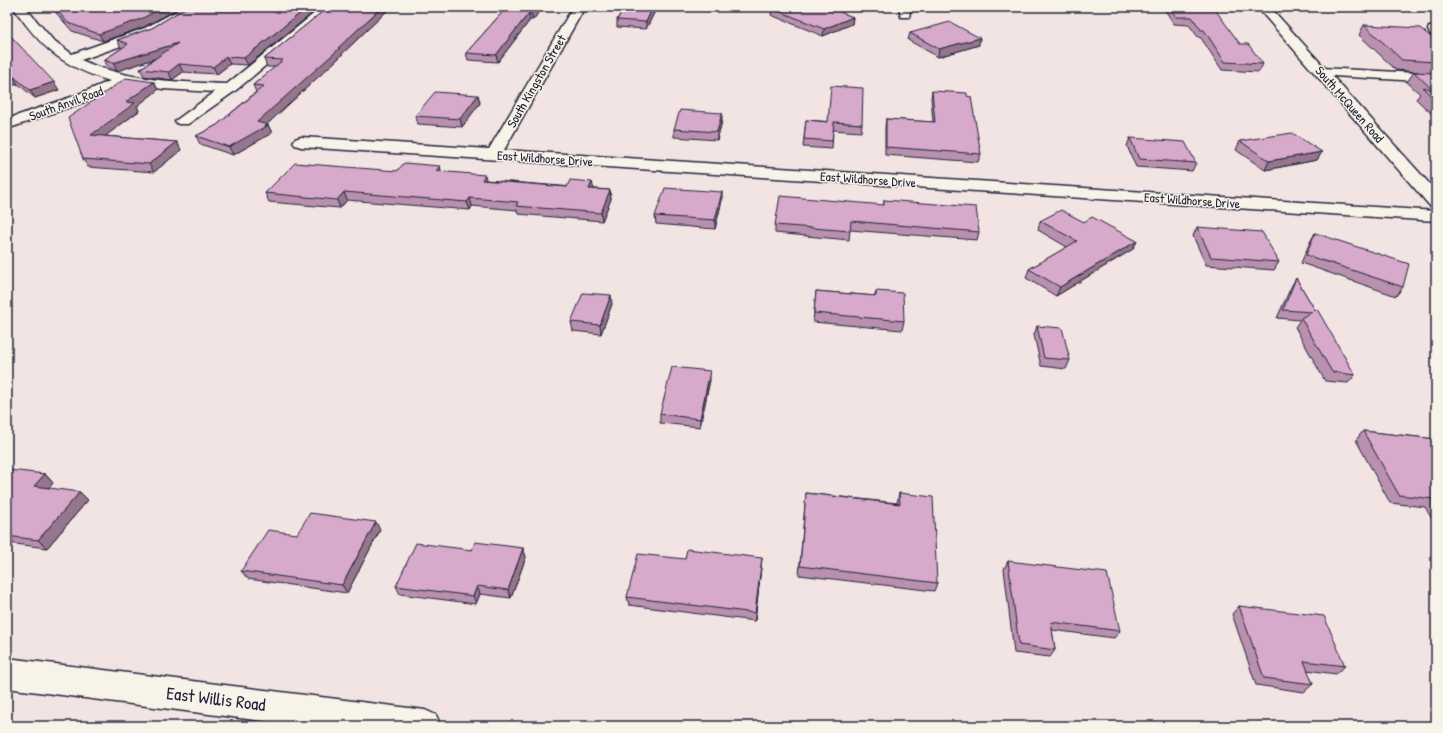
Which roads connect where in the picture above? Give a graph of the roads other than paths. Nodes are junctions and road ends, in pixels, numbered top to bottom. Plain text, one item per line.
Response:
1 (193, 7) edge
2 (330, 7) edge
3 (578, 7) edge
4 (1263, 7) edge
5 (25, 8) edge
6 (69, 60) junction
7 (1322, 72) junction
8 (1436, 78) edge
9 (125, 80) junction
10 (230, 88) junction
11 (183, 121) dead end
12 (7, 124) edge
13 (301, 142) dead end
14 (494, 154) junction
15 (1436, 202) edge
16 (1436, 216) edge
17 (7, 673) edge
18 (425, 726) edge

1 - 6 street
2 - 10 street
3 - 14 street, South Kingston Street
4 - 7 street, South McQueen Road
5 - 6 street
6 - 9 street
7 - 8 street
7 - 15 street, South McQueen Road
9 - 10 street
9 - 12 street, South Anvil Road
10 - 11 street
13 - 14 street, East Wildhorse Drive
14 - 16 street, East Wildhorse Drive
17 - 18 street, East Willis Road

